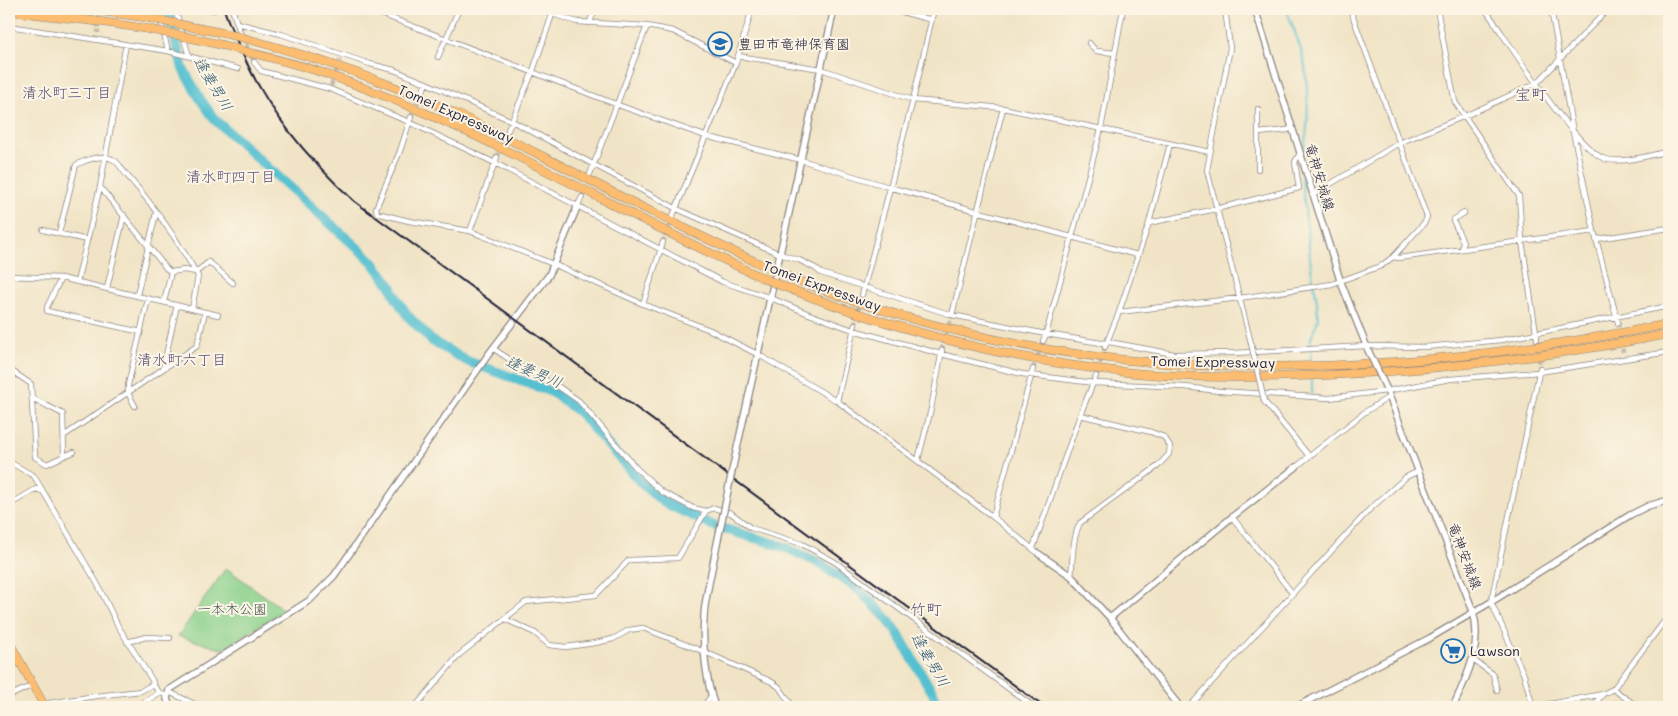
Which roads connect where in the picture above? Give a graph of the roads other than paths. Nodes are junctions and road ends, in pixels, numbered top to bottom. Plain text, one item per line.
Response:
1 (86, 9) edge
2 (158, 9) edge
3 (175, 9) edge
4 (207, 9) edge
5 (232, 9) edge
6 (368, 9) edge
7 (459, 9) edge
8 (537, 9) edge
9 (554, 9) edge
10 (596, 9) edge
11 (752, 9) edge
12 (934, 9) edge
13 (1123, 9) edge
14 (1225, 9) edge
15 (1255, 9) edge
16 (1350, 9) edge
17 (1437, 9) edge
18 (1485, 9) edge
19 (1551, 9) edge
20 (1608, 9) edge
21 (215, 10) dead end
22 (833, 10) edge
23 (9, 11) edge
24 (552, 14) junction
25 (932, 20) junction
26 (236, 23) junction
27 (589, 23) junction
28 (9, 26) edge
29 (648, 26) junction
30 (98, 33) tunnel mouth
31 (240, 35) junction
32 (446, 38) junction
33 (98, 40) junction
34 (1089, 43) dead end
35 (126, 44) junction
36 (169, 51) junction
37 (1115, 53) junction
38 (188, 56) junction
39 (738, 56) junction
40 (438, 57) dead end
41 (1559, 59) junction
42 (254, 62) tunnel mouth
43 (736, 63) junction
44 (238, 69) dead end
45 (821, 69) junction
46 (533, 71) junction
47 (426, 83) junction
48 (1536, 83) junction
49 (423, 90) tunnel mouth
50 (913, 100) junction
51 (618, 105) junction
52 (1003, 108) junction
53 (1258, 109) dead end
54 (1464, 116) junction
55 (410, 120) junction
56 (512, 121) junction
57 (1292, 127) junction
58 (1101, 129) junction
59 (508, 130) tunnel mouth
60 (1573, 132) junction
61 (1258, 133) junction
62 (705, 136) junction
63 (1399, 143) junction
64 (1170, 144) junction
65 (1669, 151) edge
66 (1210, 152) junction
67 (1300, 152) junction
68 (106, 157) junction
69 (497, 157) tunnel mouth
70 (801, 160) junction
71 (495, 163) junction
72 (594, 166) junction
73 (1258, 168) dead end
74 (590, 174) dead end
75 (100, 187) junction
76 (889, 187) junction
77 (1312, 195) junction
78 (582, 197) dead end
79 (578, 205) junction
80 (677, 209) junction
81 (1216, 209) junction
82 (978, 211) junction
83 (156, 213) junction
84 (1464, 214) dead end
85 (124, 215) junction
86 (672, 218) tunnel mouth
87 (1149, 223) junction
88 (1669, 228) edge
89 (43, 230) dead end
90 (470, 231) junction
91 (1594, 231) junction
92 (59, 233) junction
93 (1072, 239) junction
94 (1596, 239) junction
95 (87, 240) junction
96 (1522, 241) junction
97 (662, 242) tunnel mouth
98 (148, 246) junction
99 (660, 248) junction
100 (1462, 249) junction
101 (780, 254) junction
102 (1137, 255) junction
103 (1393, 256) junction
104 (553, 264) junction
105 (171, 272) junction
106 (196, 272) junction
107 (9, 276) edge
108 (61, 278) junction
109 (1340, 280) junction
110 (77, 282) junction
111 (233, 283) dead end
112 (107, 288) junction
113 (864, 288) junction
114 (137, 295) junction
115 (862, 295) tunnel mouth
116 (771, 298) junction
117 (1240, 298) junction
118 (148, 299) junction
119 (164, 302) junction
120 (643, 304) junction
121 (177, 305) junction
122 (1669, 306) edge
123 (192, 309) junction
124 (205, 312) junction
125 (1119, 312) junction
126 (218, 315) dead end
127 (952, 315) junction
128 (1617, 321) junction
129 (1669, 324) edge
130 (854, 327) junction
131 (141, 332) junction
132 (1535, 333) junction
133 (1046, 334) junction
134 (1669, 334) edge
135 (1537, 339) tunnel mouth
136 (1043, 341) tunnel mouth
137 (1107, 345) junction
138 (1367, 348) junction
139 (494, 349) junction
140 (941, 352) junction
141 (1623, 352) tunnel mouth
142 (1669, 352) edge
143 (759, 355) junction
144 (1623, 360) junction
145 (163, 369) junction
146 (9, 370) edge
147 (1033, 370) tunnel mouth
148 (1540, 370) junction
149 (1031, 376) junction
150 (1096, 376) tunnel mouth
151 (1094, 383) junction
152 (1387, 392) junction
153 (128, 393) junction
154 (32, 398) junction
155 (837, 400) junction
156 (135, 406) dead end
157 (1080, 415) junction
158 (65, 435) junction
159 (74, 452) dead end
160 (64, 456) junction
161 (1309, 456) junction
162 (918, 460) junction
163 (13, 464) dead end
164 (1296, 467) joint
165 (1419, 471) junction
166 (42, 491) junction
167 (1669, 500) edge
168 (9, 505) edge
169 (706, 510) junction
170 (993, 517) junction
171 (1232, 517) junction
172 (1033, 548) junction
173 (1039, 554) joint
174 (1072, 576) junction
175 (1293, 594) junction
176 (1491, 602) junction
177 (1473, 611) junction
178 (1669, 615) edge
179 (1110, 618) junction
180 (504, 619) junction
181 (170, 638) dead end
182 (9, 642) edge
183 (128, 642) junction
184 (705, 652) junction
185 (1473, 660) junction
186 (153, 684) junction
187 (33, 685) junction
188 (1613, 689) junction
189 (1496, 690) dead end
190 (159, 693) junction
191 (168, 694) junction
192 (1603, 694) junction
193 (9, 696) edge
194 (711, 696) junction
195 (44, 707) edge
196 (137, 707) edge
197 (170, 707) edge
198 (201, 707) edge
199 (415, 707) edge
200 (703, 707) edge
201 (715, 707) edge
202 (793, 707) edge
203 (1034, 707) edge
204 (1180, 707) edge
205 (1189, 707) edge
206 (1296, 707) edge
207 (1453, 707) edge
208 (1533, 707) edge
209 (1592, 707) edge
210 (1638, 707) edge

1 - 31 highway, Tomei Expressway, bridge
2 - 36 street
3 - 38 street
4 - 21 street
5 - 26 street
6 - 32 street
7 - 32 street
8 - 24 street
9 - 24 street
10 - 27 street
11 - 39 street
12 - 25 street
13 - 37 street
14 - 66 street
15 - 57 street, 竜神安城線
16 - 63 street
17 - 54 street
18 - 48 street
19 - 41 street
20 - 41 street
22 - 25 street
22 - 45 street
23 - 134 highway, Tomei Expressway, bridge
24 - 27 street
24 - 46 street
25 - 50 street
26 - 31 street
26 - 47 street
27 - 29 street
28 - 33 street
29 - 43 street
29 - 51 street
30 - 33 street
31 - 129 highway, Tomei Expressway, bridge
32 - 40 street
32 - 46 street
33 - 35 street
34 - 37 street
35 - 36 street
35 - 68 street
36 - 38 street
37 - 58 street
38 - 44 street
39 - 43 street
39 - 45 street
41 - 48 street
41 - 60 street
42 - 55 street
43 - 62 street
45 - 50 street
45 - 70 street
46 - 51 street
46 - 56 street
47 - 49 street
47 - 56 street
48 - 54 street
48 - 60 street
50 - 52 street
50 - 76 street
51 - 62 street
51 - 72 street
52 - 58 street
52 - 82 street
53 - 61 street
54 - 63 street
54 - 96 street
55 - 71 street
55 - 90 street
56 - 59 street
56 - 72 street
57 - 61 street
57 - 67 street, 竜神安城線
58 - 64 street
58 - 93 street
60 - 65 street
60 - 91 street
61 - 73 street
62 - 70 street
62 - 80 street
63 - 77 street
63 - 103 street
64 - 66 street
64 - 87 street
66 - 81 street
67 - 77 street, 竜神安城線
67 - 81 street
68 - 75 street
68 - 83 street
68 - 92 street
69 - 71 street
70 - 76 street
70 - 101 street
71 - 79 street
71 - 90 street
72 - 74 street
72 - 80 street
75 - 85 street
75 - 95 street
76 - 82 street
76 - 113 street
77 - 109 street, 竜神安城線
78 - 79 street
79 - 99 street
79 - 104 street
80 - 86 street
80 - 101 street
81 - 87 street
81 - 117 street
82 - 93 street
82 - 127 street
83 - 98 street
83 - 106 street
84 - 100 street
85 - 98 street
85 - 112 street
87 - 102 street
88 - 94 street
89 - 92 street
90 - 104 street
91 - 94 street
91 - 96 street
92 - 95 street
93 - 102 street
93 - 133 street
94 - 128 street
95 - 110 street
96 - 100 street
96 - 132 street
97 - 99 street
98 - 105 street
98 - 114 street
99 - 116 street
99 - 120 street
100 - 103 street
101 - 113 street
101 - 116 street
102 - 125 street
103 - 109 street
104 - 120 street
104 - 139 street
105 - 106 street
105 - 119 street
106 - 111 street
106 - 123 street
107 - 108 street
108 - 110 street
108 - 131 street
109 - 117 street
109 - 138 street, 竜神安城線
110 - 112 street
112 - 114 street
113 - 115 street
113 - 127 street
114 - 118 street
116 - 130 street
116 - 143 street
117 - 125 street
117 - 161 street, bridge
118 - 119 street
118 - 131 street
119 - 121 street
120 - 143 street
121 - 123 street
121 - 145 street
122 - 128 street
123 - 124 street
124 - 126 street
124 - 145 street
125 - 137 street
127 - 133 street
128 - 132 street
130 - 140 street
130 - 155 street
131 - 153 street
132 - 135 street
132 - 138 street
133 - 136 street
133 - 137 street
137 - 138 street
138 - 152 street, 竜神安城線, bridge
139 - 169 street
139 - 191 street
140 - 149 street
140 - 162 street
141 - 144 street
142 - 144 street
143 - 155 street
143 - 184 street, bridge
144 - 148 street
145 - 153 street
146 - 154 street
147 - 149 street
148 - 152 street
148 - 176 street
149 - 151 street
149 - 170 street
150 - 151 street
151 - 152 street
151 - 157 street
152 - 161 street
152 - 165 street, 竜神安城線
153 - 156 street
153 - 158 street
154 - 158 street
154 - 160 street
155 - 162 street
157 - 172 street
157 - 174 street
158 - 160 street
159 - 160 street
161 - 164 street
162 - 170 street
163 - 166 street
164 - 171 street
165 - 175 street
165 - 177 street, 竜神安城線
166 - 168 street
166 - 183 street
167 - 176 street
169 - 180 street
169 - 203 street
170 - 172 street
171 - 175 street
171 - 179 street
172 - 173 street
173 - 174 street
174 - 179 street
175 - 205 street
176 - 177 street
176 - 208 street
177 - 185 street, 竜神安城線
177 - 206 street
178 - 188 street
179 - 204 street
180 - 184 street
180 - 199 street
181 - 183 street
182 - 187 highway
183 - 186 street
184 - 194 street
184 - 202 street
185 - 189 street
185 - 207 street, 竜神安城線
186 - 190 street
186 - 195 street
187 - 193 street
187 - 195 highway
188 - 192 street
188 - 210 street
190 - 191 street
190 - 196 street
191 - 197 street
191 - 198 street
192 - 208 street
192 - 209 street
194 - 200 street
194 - 201 street

